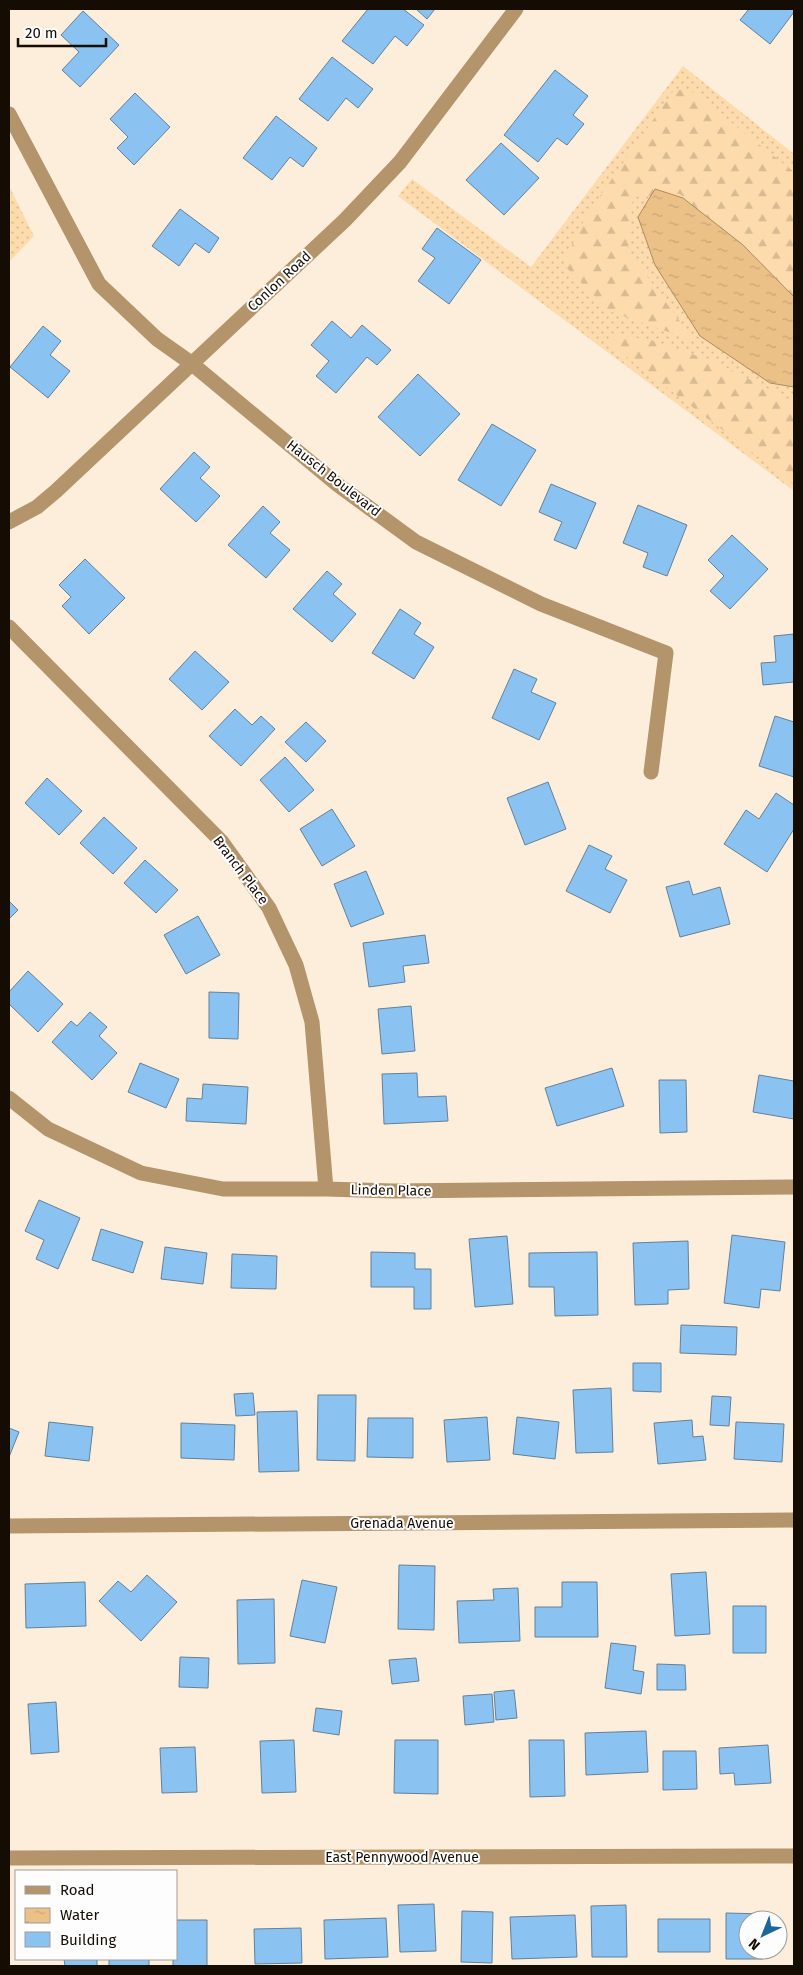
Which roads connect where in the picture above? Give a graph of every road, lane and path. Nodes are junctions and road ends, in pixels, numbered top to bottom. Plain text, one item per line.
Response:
1 (516, 9) edge
2 (9, 114) edge
3 (191, 363) junction
4 (9, 522) edge
5 (9, 627) edge
6 (651, 772) dead end
7 (9, 1098) edge
8 (794, 1187) edge
9 (326, 1189) junction
10 (794, 1520) edge
11 (9, 1526) edge
12 (794, 1856) edge
13 (9, 1858) edge

1 - 3 street, Conlon Road
2 - 3 street, Hausch Boulevard
3 - 4 street, Conlon Road
3 - 6 street, Hausch Boulevard
5 - 9 street, Branch Place
7 - 9 street, Linden Place
8 - 9 street, Linden Place
10 - 11 street, Grenada Avenue
12 - 13 street, East Pennywood Avenue

